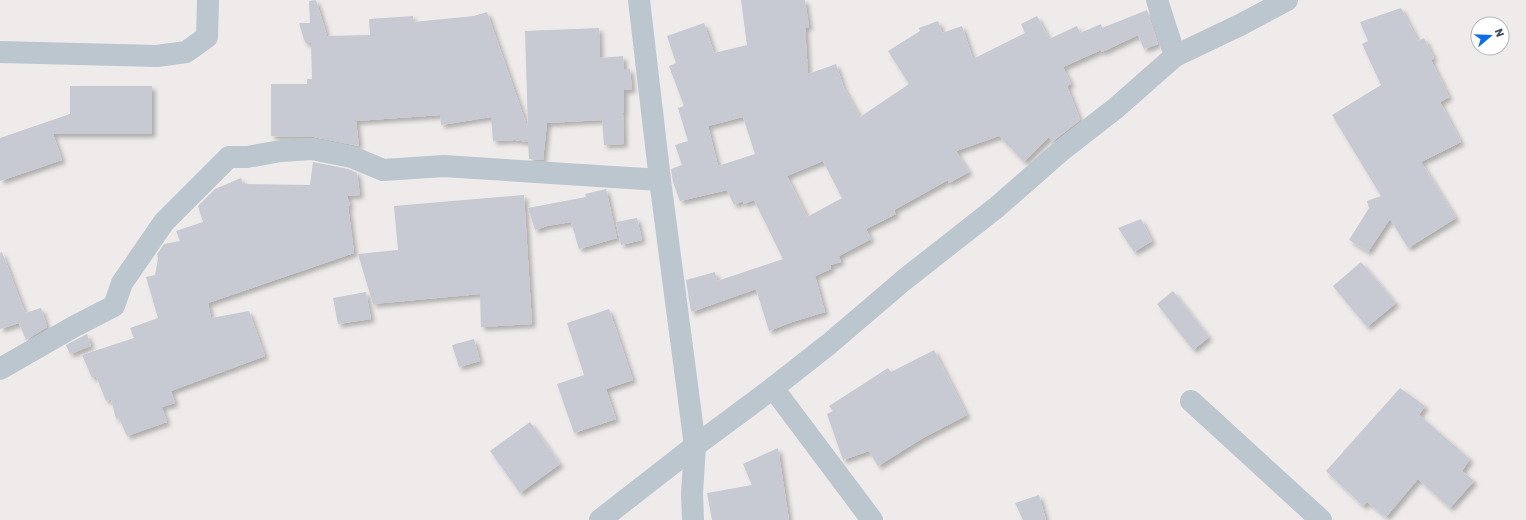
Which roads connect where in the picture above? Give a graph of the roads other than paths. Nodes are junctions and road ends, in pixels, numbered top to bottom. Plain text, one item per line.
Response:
1 (208, 0) edge
2 (639, 0) edge
3 (1157, 0) edge
4 (1287, 0) edge
5 (0, 52) edge
6 (1175, 56) junction
7 (660, 180) junction
8 (0, 369) edge
9 (773, 388) junction
10 (1191, 401) dead end
11 (695, 446) junction
12 (600, 520) edge
13 (693, 520) edge
14 (872, 520) edge
15 (1321, 520) edge

1 - 5 street
2 - 7 street
3 - 6 street
4 - 6 street
6 - 9 street
7 - 8 street
7 - 11 street
9 - 11 street
9 - 14 street
10 - 15 street
11 - 12 street
11 - 13 street

